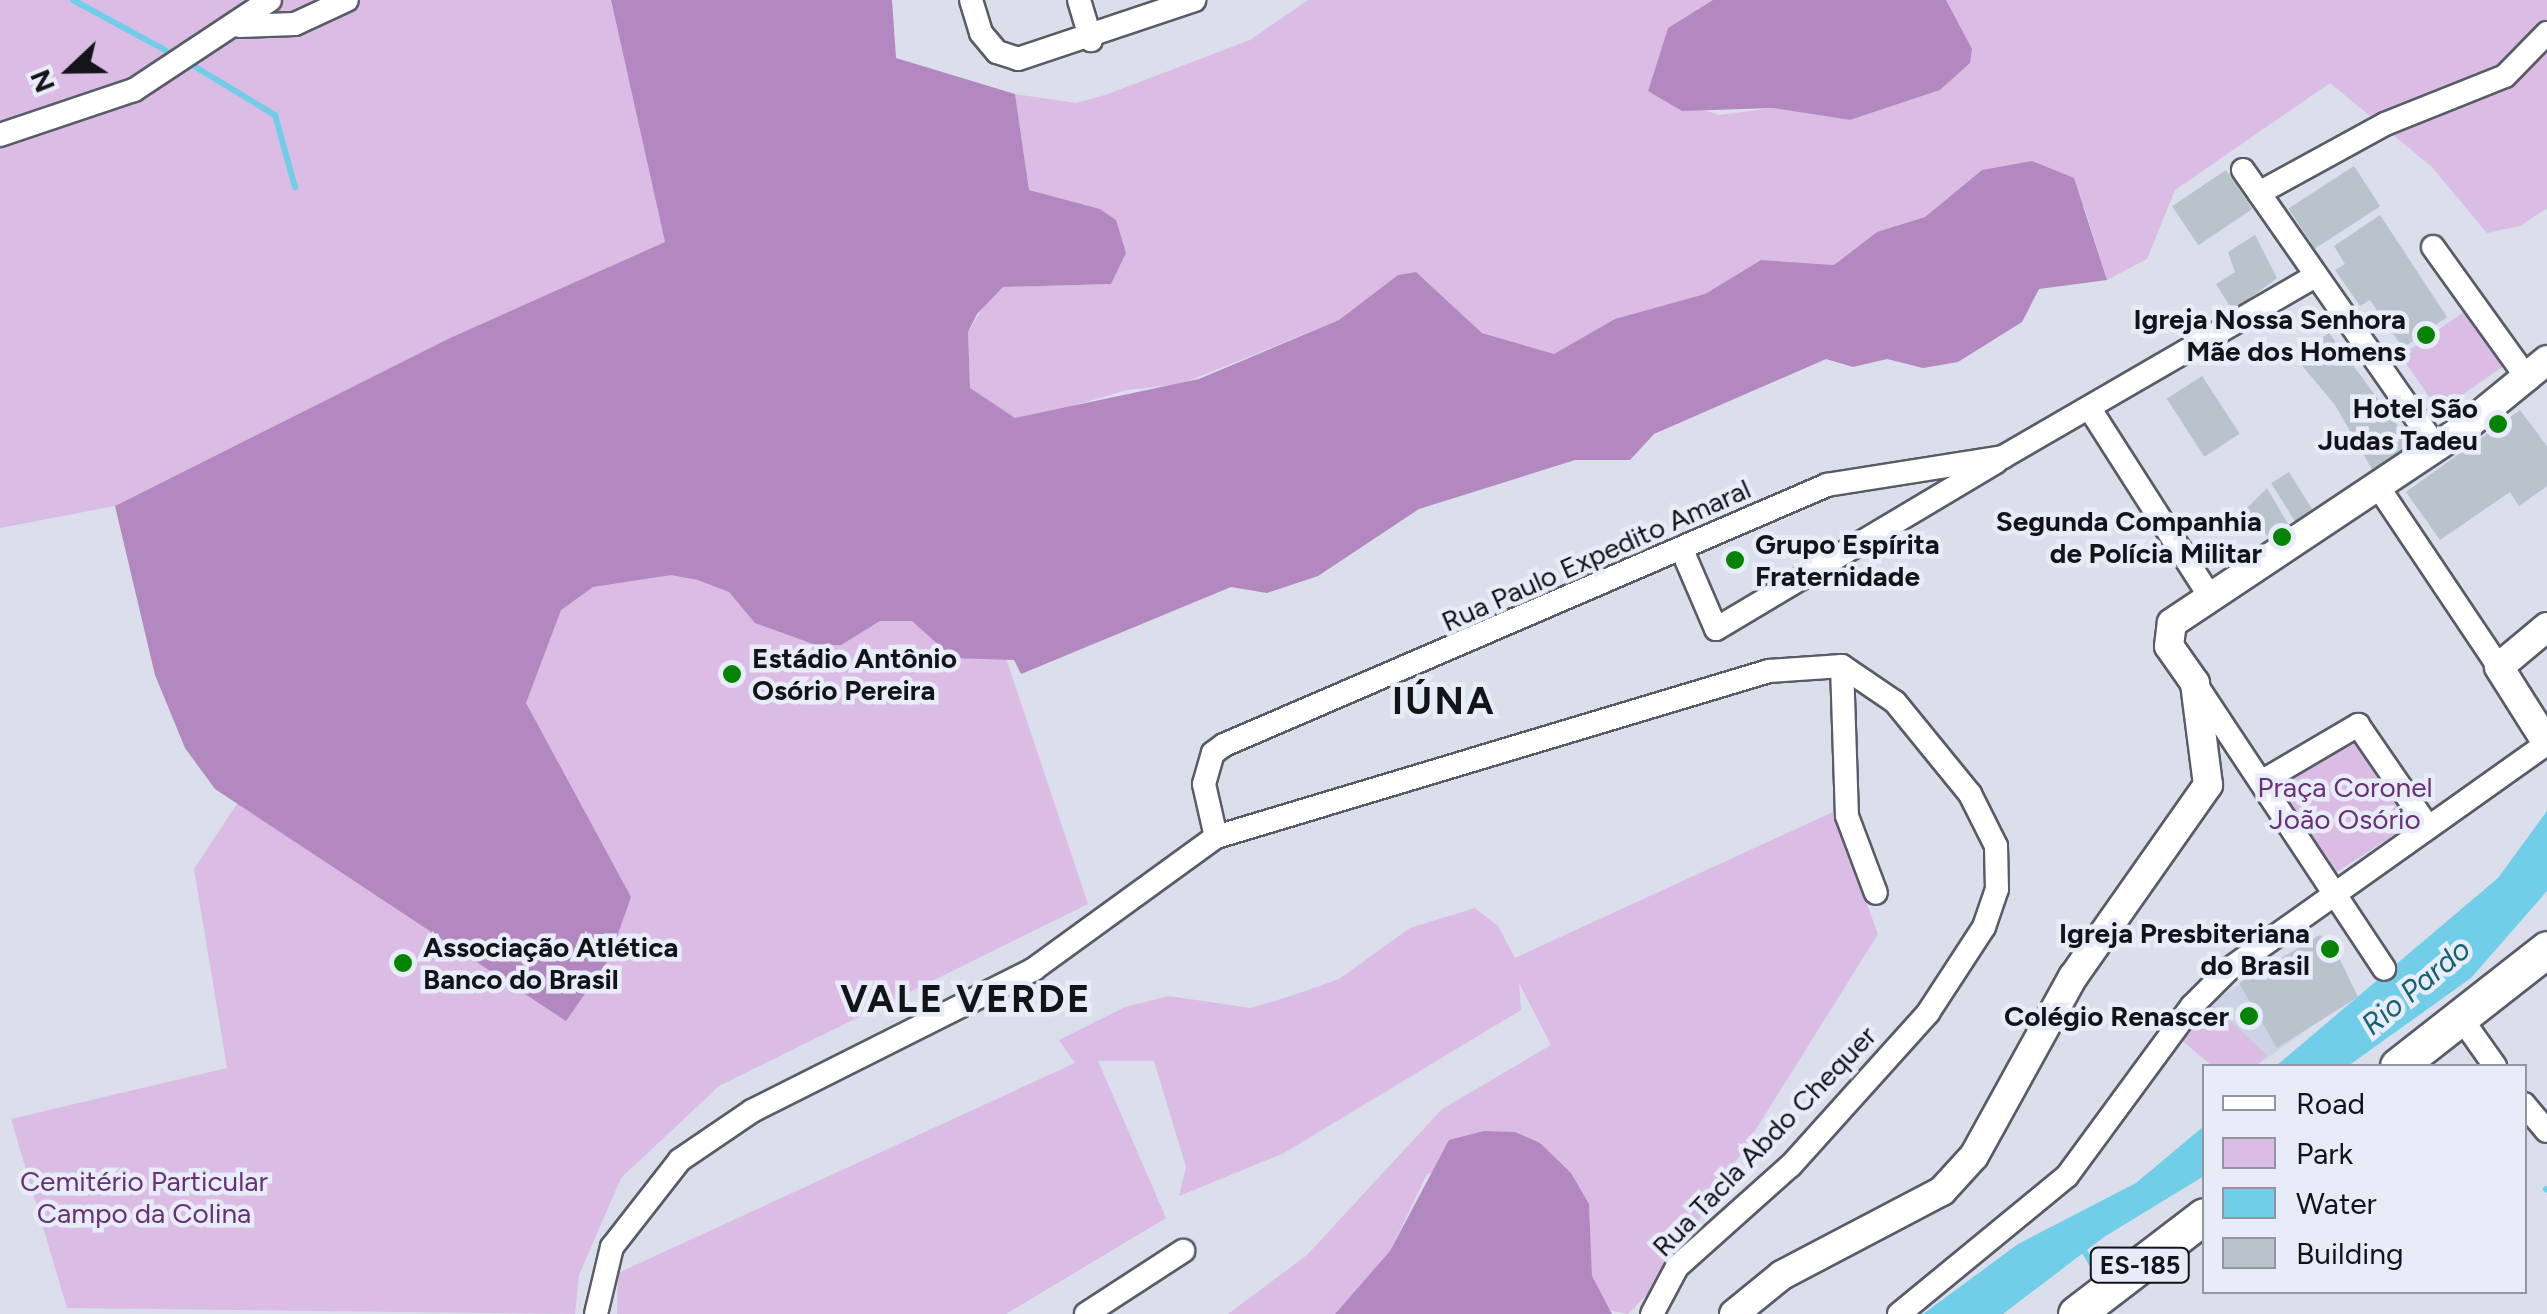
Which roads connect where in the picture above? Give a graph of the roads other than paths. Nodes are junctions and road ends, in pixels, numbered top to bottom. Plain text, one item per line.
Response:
1 (270, 0) edge
2 (347, 0) edge
3 (972, 0) edge
4 (1079, 0) edge
5 (1191, 1) edge
6 (239, 26) junction
7 (2547, 33) edge
8 (1090, 40) junction
9 (0, 136) edge
10 (2243, 170) dead end
11 (2260, 194) junction
12 (2432, 247) dead end
13 (2314, 277) junction
14 (2538, 369) edge
15 (2090, 409) junction
16 (2436, 447) junction
17 (2003, 457) junction
18 (2378, 488) junction
19 (1682, 550) junction
20 (2211, 598) junction
21 (2547, 627) edge
22 (1842, 666) junction
23 (2499, 667) junction
24 (2196, 683) junction
25 (2547, 743) edge
26 (2261, 782) junction
27 (2428, 827) junction
28 (1216, 837) junction
29 (1876, 894) dead end
30 (2336, 896) junction
31 (2546, 950) edge
32 (2384, 970) dead end
33 (2462, 1018) junction
34 (2401, 1064) edge
35 (2494, 1064) edge
36 (2527, 1108) edge
37 (2547, 1131) edge
38 (2202, 1218) edge
39 (1183, 1251) dead end
40 (596, 1314) edge
41 (1086, 1314) edge
42 (1652, 1314) edge
43 (1734, 1314) edge
44 (1899, 1314) edge
45 (2076, 1314) edge

1 - 6 street
2 - 6 street
3 - 8 street
4 - 8 street
5 - 8 street
6 - 9 street
7 - 11 street
10 - 11 street
11 - 13 street
12 - 14 street
13 - 15 street, Rua Paulo Expedito Amaral
13 - 16 street
14 - 16 street
15 - 17 street, Rua Paulo Expedito Amaral
15 - 20 street
16 - 18 street
17 - 19 street, Rua Paulo Expedito Amaral
17 - 19 street
18 - 20 street
18 - 23 street
19 - 28 street, Rua Paulo Expedito Amaral
20 - 24 street
21 - 23 street
22 - 28 street
22 - 29 street
22 - 42 street, Rua Tacla Abdo Chequer
23 - 25 street
24 - 26 street
24 - 43 street
25 - 27 street
26 - 27 street
26 - 30 street
27 - 30 street
28 - 40 street
30 - 32 street
30 - 44 street
31 - 33 main road
33 - 34 main road
33 - 35 street
36 - 37 street
38 - 45 main road, ES-185
39 - 41 street

